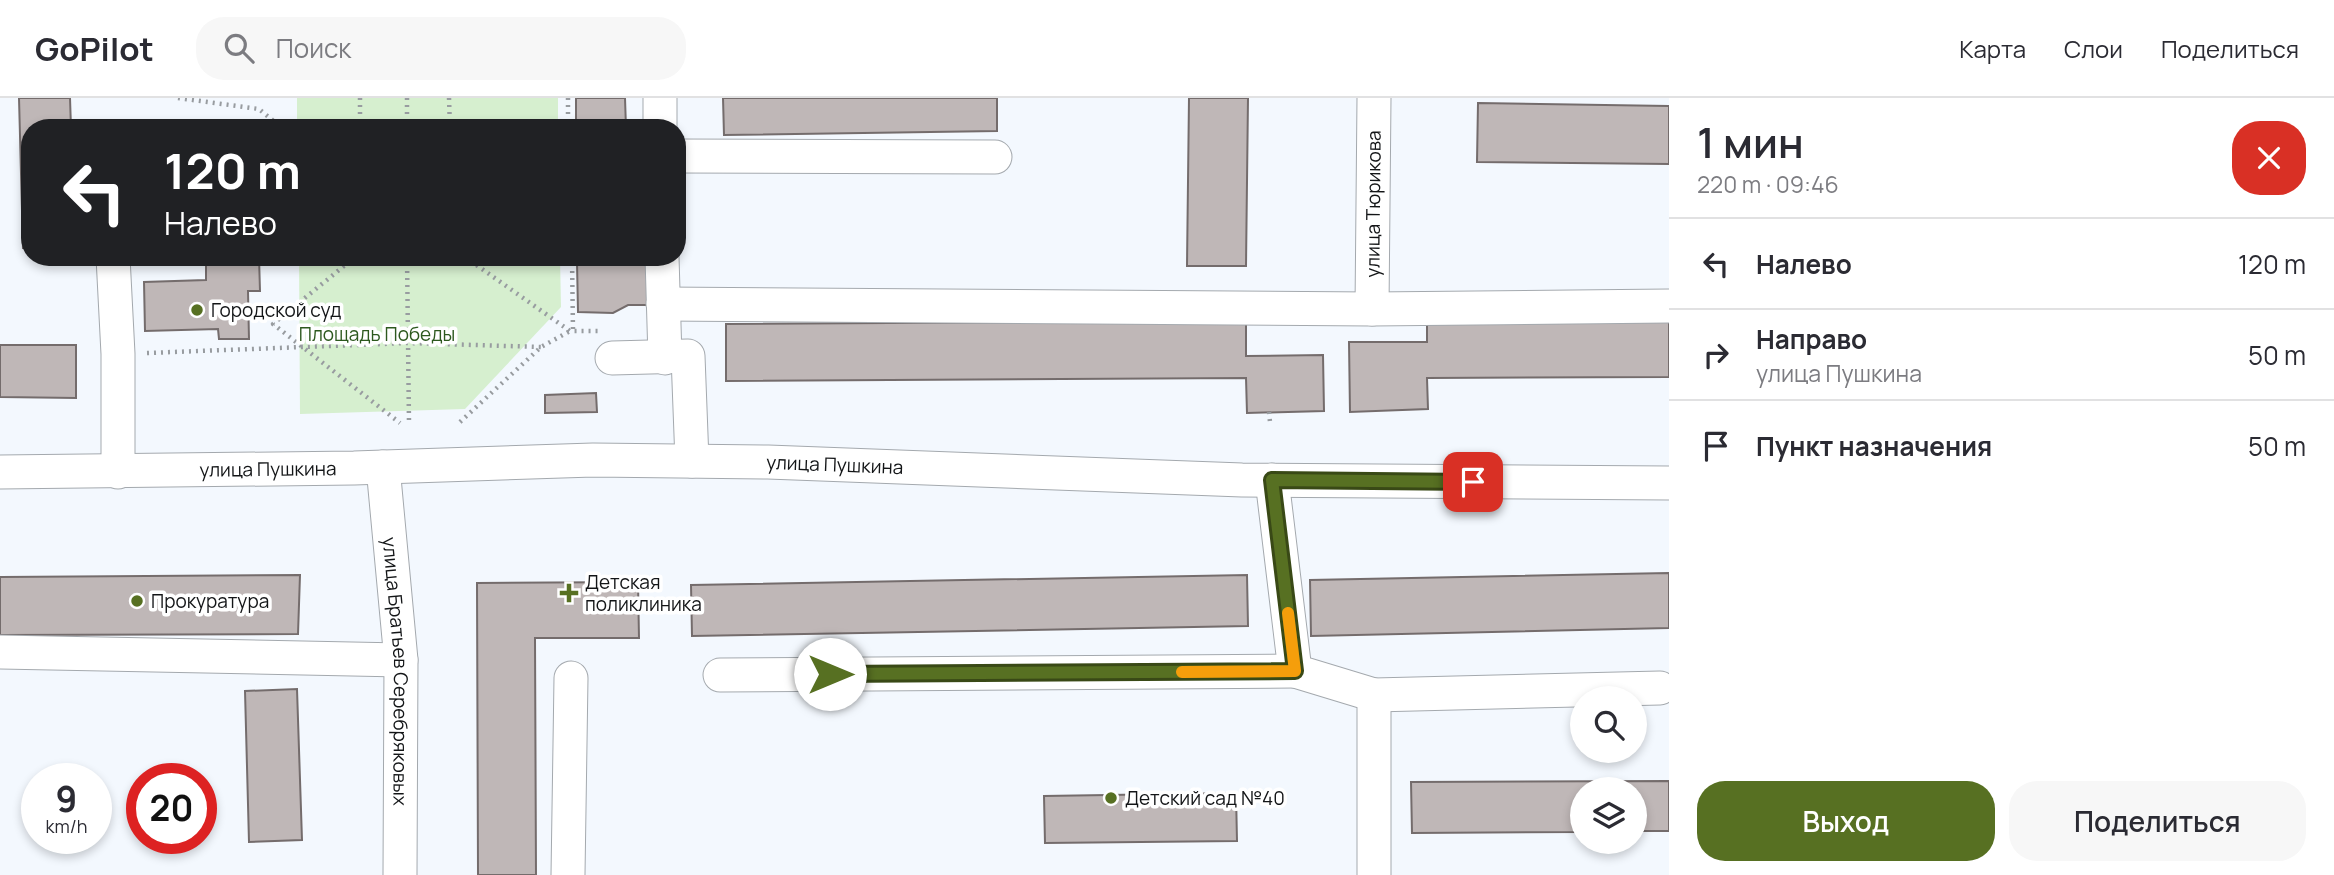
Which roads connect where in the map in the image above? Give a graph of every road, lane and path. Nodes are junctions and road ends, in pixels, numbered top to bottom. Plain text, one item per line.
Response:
1 (178, 98) edge
2 (360, 98) edge
3 (407, 98) edge
4 (449, 98) edge
5 (568, 98) edge
6 (660, 98) edge
7 (1374, 98) edge
8 (271, 119) edge
9 (360, 119) edge
10 (407, 119) edge
11 (450, 119) edge
12 (568, 119) edge
13 (660, 119) edge
14 (686, 156) edge
15 (995, 157) dead end
16 (113, 266) edge
17 (344, 266) edge
18 (407, 266) edge
19 (478, 266) edge
20 (572, 266) edge
21 (662, 266) edge
22 (663, 304) junction
23 (1669, 306) edge
24 (1372, 309) junction
25 (572, 331) junction
26 (408, 343) junction
27 (612, 344) joint
28 (303, 347) junction
29 (541, 348) junction
30 (118, 354) junction
31 (665, 358) junction
32 (1269, 412) dead end
33 (400, 422) dead end
34 (460, 422) dead end
35 (1270, 422) dead end
36 (410, 423) dead end
37 (692, 461) junction
38 (383, 467) junction
39 (0, 472) edge
40 (118, 472) junction
41 (1272, 480) junction
42 (1669, 483) edge
43 (0, 653) edge
44 (401, 660) junction
45 (1295, 671) junction
46 (720, 675) dead end
47 (571, 678) dead end
48 (1660, 688) dead end
49 (1374, 695) junction
50 (400, 875) edge
51 (568, 875) edge
52 (1374, 875) edge

1 - 8 path
2 - 9 path
3 - 10 path
4 - 11 path
5 - 12 path
6 - 13 street
7 - 24 street, улица Тюрикова
14 - 15 street
16 - 30 street
17 - 28 path
18 - 26 path
19 - 25 path
20 - 25 path
21 - 22 street
22 - 24 street
22 - 31 street
23 - 24 street
25 - 27 path
25 - 29 path
26 - 28 path
26 - 29 path
26 - 36 path
27 - 31 street
28 - 30 path
28 - 33 path
29 - 34 path
30 - 40 street
31 - 37 street
32 - 35 path
37 - 38 street, улица Пушкина
37 - 41 street, улица Пушкина
38 - 40 street, улица Пушкина
38 - 44 street, улица Братьев Серебряковых
39 - 40 street, улица Пушкина
41 - 42 street, улица Пушкина
41 - 45 street
43 - 44 street
44 - 50 street, улица Братьев Серебряковых
45 - 46 street
45 - 49 street
47 - 51 street
48 - 49 street
49 - 52 street

